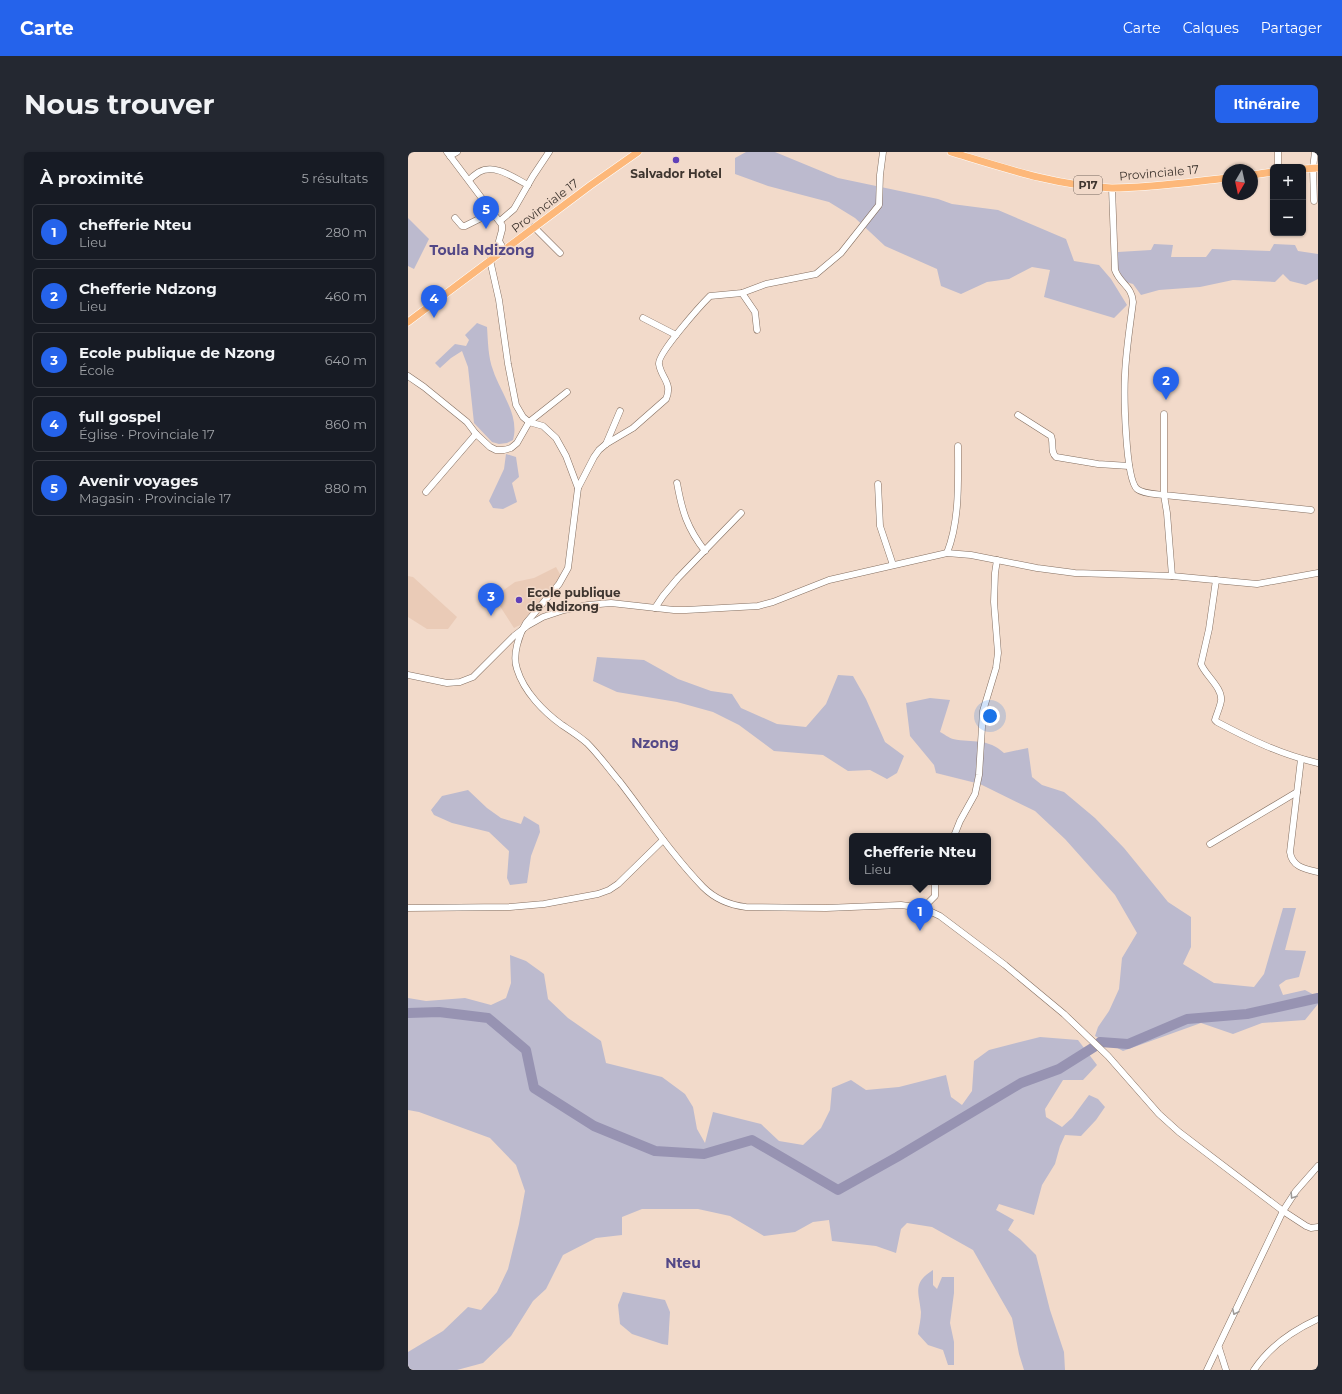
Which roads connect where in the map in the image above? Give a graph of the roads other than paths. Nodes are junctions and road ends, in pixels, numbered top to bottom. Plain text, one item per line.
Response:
1 (457, 152) edge
2 (549, 152) edge
3 (638, 152) edge
4 (883, 152) edge
5 (951, 152) edge
6 (1278, 152) edge
7 (1315, 152) edge
8 (448, 154) edge
9 (1278, 164) edge
10 (1316, 168) edge
11 (1306, 169) edge
12 (1270, 172) edge
13 (1258, 174) edge
14 (1222, 179) edge
15 (469, 180) junction
16 (528, 185) junction
17 (1112, 188) junction
18 (1314, 201) dead end
19 (494, 212) junction
20 (455, 218) dead end
21 (500, 222) junction
22 (534, 227) junction
23 (504, 250) junction
24 (560, 252) dead end
25 (490, 260) junction
26 (742, 293) junction
27 (643, 318) dead end
28 (408, 322) edge
29 (757, 330) dead end
30 (676, 335) junction
31 (408, 376) edge
32 (567, 392) dead end
33 (620, 411) dead end
34 (1164, 414) dead end
35 (1018, 415) dead end
36 (529, 422) junction
37 (476, 434) junction
38 (606, 444) junction
39 (958, 446) dead end
40 (1129, 466) junction
41 (677, 483) dead end
42 (878, 484) dead end
43 (578, 488) junction
44 (426, 492) dead end
45 (1164, 495) junction
46 (1311, 510) dead end
47 (741, 513) dead end
48 (705, 551) junction
49 (947, 553) junction
50 (997, 560) junction
51 (893, 565) junction
52 (1318, 573) edge
53 (1172, 576) junction
54 (1216, 580) junction
55 (655, 608) junction
56 (522, 630) junction
57 (408, 675) edge
58 (1301, 759) junction
59 (1318, 762) edge
60 (1297, 792) junction
61 (955, 833) edge
62 (663, 840) junction
63 (1210, 844) dead end
64 (1318, 872) edge
65 (935, 885) edge
66 (408, 908) edge
67 (923, 908) junction
68 (1318, 1166) edge
69 (1283, 1211) junction
70 (1318, 1227) edge
71 (1318, 1318) edge
72 (1219, 1348) junction
73 (1207, 1370) edge
74 (1226, 1370) edge
75 (1254, 1370) edge

1 - 8 street
2 - 16 street
3 - 22 main road, Provinciale 17
4 - 26 street
5 - 17 main road, Provinciale 17 / P17
6 - 9 street
7 - 10 street
8 - 15 street
10 - 11 main road
10 - 18 street
12 - 13 main road
14 - 17 main road, Provinciale 17 / P17
15 - 16 street
15 - 19 street
16 - 21 street
17 - 40 street
19 - 20 street
19 - 21 street
21 - 23 street
22 - 23 main road, Provinciale 17
22 - 24 street
23 - 25 main road, Provinciale 17
25 - 28 main road, Provinciale 17
25 - 36 street
26 - 29 street
26 - 30 street
27 - 30 street
30 - 38 street
31 - 37 street
32 - 36 street
33 - 38 street
34 - 45 street
35 - 40 street
36 - 37 street
36 - 43 street
37 - 44 street
38 - 43 street
39 - 49 street
40 - 45 street
41 - 48 street
42 - 51 street
43 - 56 street
45 - 46 street
45 - 53 street
47 - 48 street
48 - 55 street
49 - 50 street
49 - 51 street
50 - 53 street
50 - 61 street
51 - 55 street
52 - 54 street
53 - 54 street
54 - 58 street
55 - 56 street
56 - 57 street
56 - 62 street
58 - 59 street
58 - 60 street
60 - 63 street
60 - 64 street
62 - 66 street
62 - 67 street
65 - 67 street
67 - 69 street
68 -> 69 street
69 - 70 street
69 -> 72 street
71 - 75 street
72 - 73 street
72 - 74 street

